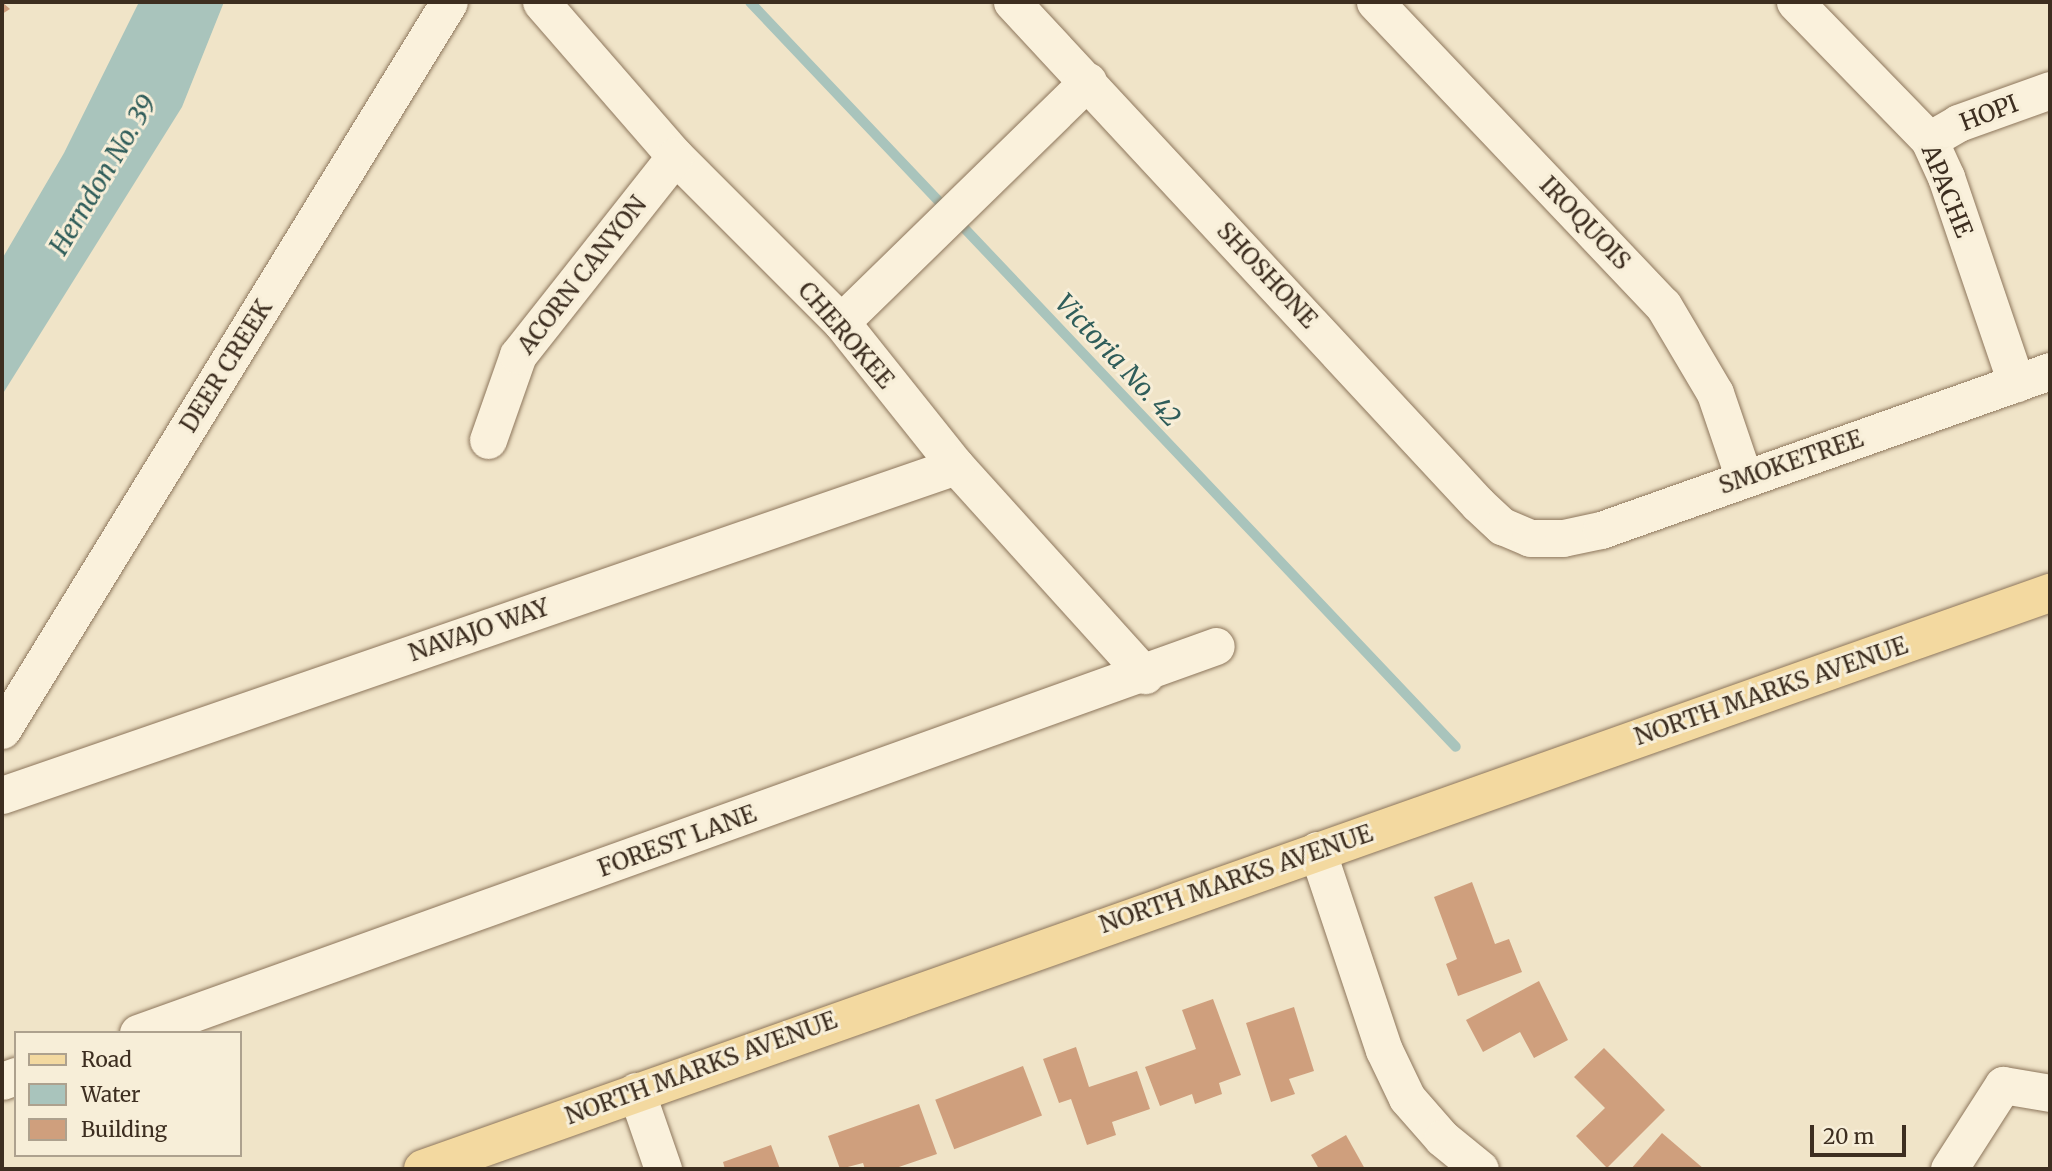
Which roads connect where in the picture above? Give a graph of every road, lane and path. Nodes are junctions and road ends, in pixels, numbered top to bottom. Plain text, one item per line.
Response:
1 (449, 2) edge
2 (541, 2) edge
3 (1012, 2) edge
4 (1375, 2) edge
5 (1795, 2) edge
6 (1088, 81) junction
7 (2050, 90) edge
8 (1929, 140) junction
9 (675, 156) junction
10 (841, 322) junction
11 (2050, 371) edge
12 (2016, 383) junction
13 (488, 440) dead end
14 (956, 466) junction
15 (1744, 478) junction
16 (1530, 538) joint
17 (2050, 593) edge
18 (1216, 646) dead end
19 (1145, 675) junction
20 (2, 730) edge
21 (2, 795) edge
22 (1317, 850) junction
23 (144, 1031) edge
24 (636, 1091) junction
25 (2050, 1093) edge
26 (423, 1169) edge
27 (663, 1169) edge
28 (1480, 1169) edge
29 (1949, 1169) edge

1 - 20 street, DEER CREEK
2 - 9 street, CHEROKEE
3 - 6 street, SHOSHONE
4 - 15 street, IROQUOIS
5 - 8 street, APACHE
6 - 10 street
6 - 16 street, SHOSHONE
7 - 8 street, HOPI
8 - 12 street, APACHE
9 - 10 street, CHEROKEE
9 - 13 street, ACORN CANYON
10 - 14 street, CHEROKEE
11 - 12 street, SMOKETREE
12 - 15 street, SMOKETREE
14 - 19 street, CHEROKEE
14 - 21 street, NAVAJO WAY
15 - 16 street, SMOKETREE
17 - 22 main road, NORTH MARKS AVENUE
18 - 19 street, FOREST LANE
19 - 23 street, FOREST LANE
22 - 24 main road, NORTH MARKS AVENUE
22 - 28 street
24 - 26 main road, NORTH MARKS AVENUE
24 - 27 street
25 - 29 street

